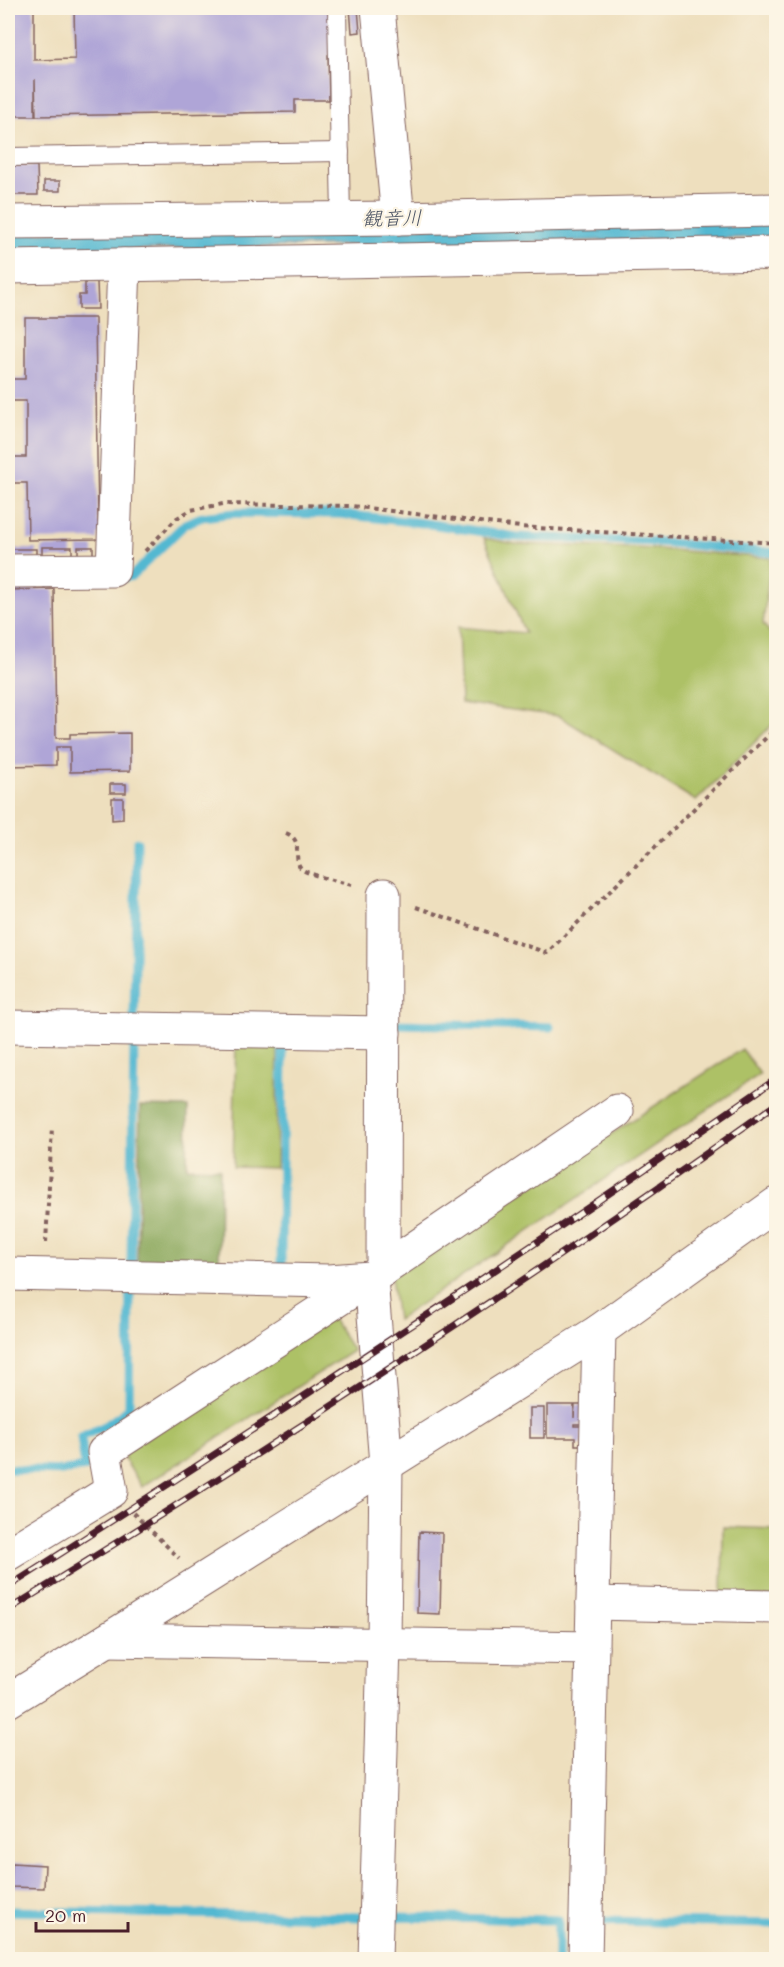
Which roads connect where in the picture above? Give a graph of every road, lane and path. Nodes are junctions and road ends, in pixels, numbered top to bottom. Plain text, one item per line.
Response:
1 (337, 8) edge
2 (378, 8) edge
3 (340, 152) junction
4 (8, 157) edge
5 (777, 210) edge
6 (340, 219) junction
7 (8, 222) edge
8 (395, 234) junction
9 (777, 253) edge
10 (124, 265) junction
11 (8, 267) edge
12 (777, 543) edge
13 (113, 570) junction
14 (8, 571) edge
15 (777, 728) edge
16 (286, 833) dead end
17 (384, 896) junction
18 (8, 1027) edge
19 (384, 1033) junction
20 (617, 1111) dead end
21 (52, 1126) dead end
22 (777, 1204) edge
23 (8, 1274) edge
24 (377, 1274) junction
25 (45, 1275) junction
26 (599, 1331) junction
27 (386, 1464) junction
28 (111, 1491) junction
29 (8, 1554) edge
30 (202, 1580) junction
31 (593, 1603) junction
32 (777, 1607) edge
33 (107, 1640) junction
34 (384, 1645) junction
35 (592, 1648) junction
36 (8, 1701) edge
37 (375, 1959) edge
38 (585, 1959) edge

1 - 3 lane
2 - 8 street
3 - 4 lane
3 - 6 lane
5 - 8 street
6 - 7 street
6 - 8 street
8 - 9 street
8 - 10 street
10 - 11 street
10 - 13 street
12 - 13 path
13 - 14 street
15 - 17 path
16 - 17 path
17 - 19 street
18 - 19 street
19 - 24 street
20 - 24 street
21 - 25 path
22 - 26 street
23 - 25 street
24 - 25 street
24 - 27 street
24 - 28 street
26 - 27 street
26 - 31 street
27 - 30 street
27 - 34 street
28 - 29 street
28 - 30 path
30 - 33 street
31 - 32 street
31 - 35 street
33 - 34 street
33 - 36 street
34 - 35 street
34 - 37 street
35 - 38 street

